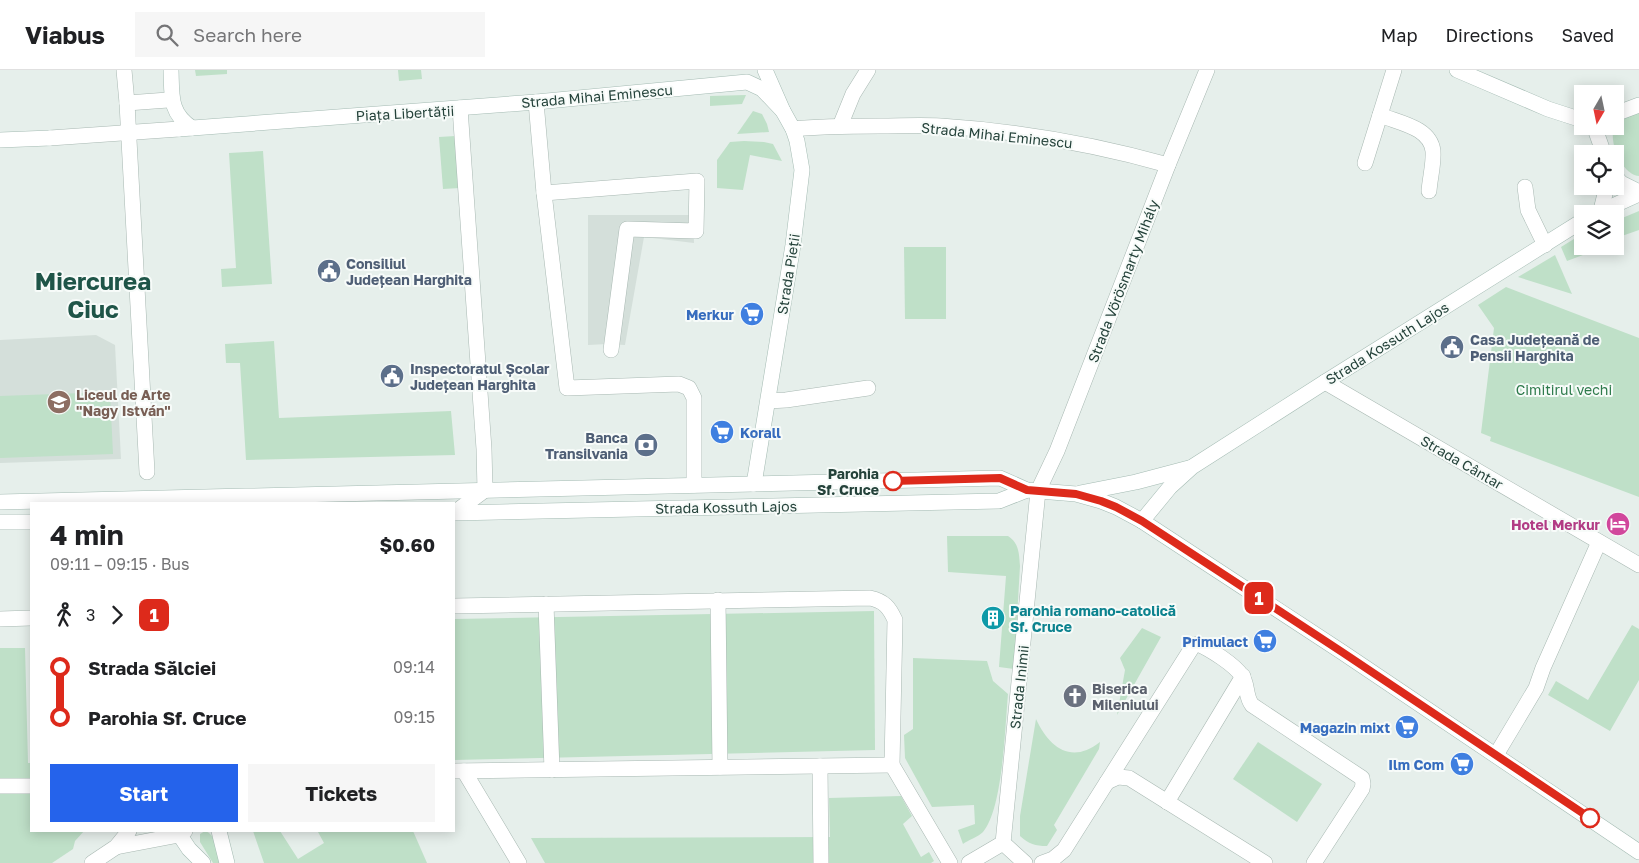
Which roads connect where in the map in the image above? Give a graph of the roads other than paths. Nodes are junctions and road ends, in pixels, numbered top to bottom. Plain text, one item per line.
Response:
1 (124, 70) edge
2 (171, 70) edge
3 (765, 70) edge
4 (868, 70) edge
5 (1207, 70) edge
6 (1394, 70) edge
7 (1457, 70) edge
8 (750, 76) edge
9 (168, 100) dead end
10 (536, 102) junction
11 (127, 104) junction
12 (1639, 105) edge
13 (460, 108) junction
14 (782, 110) junction
15 (1624, 111) edge
16 (1380, 116) junction
17 (1574, 117) edge
18 (840, 126) junction
19 (185, 128) junction
20 (793, 129) junction
21 (127, 132) junction
22 (0, 140) edge
23 (1366, 163) dead end
24 (1168, 165) junction
25 (1624, 186) edge
26 (1525, 187) dead end
27 (1429, 191) dead end
28 (544, 193) junction
29 (1639, 193) edge
30 (1613, 205) edge
31 (1574, 226) edge
32 (1545, 245) junction
33 (611, 350) dead end
34 (1325, 382) junction
35 (868, 388) dead end
36 (768, 401) junction
37 (1192, 467) junction
38 (147, 472) dead end
39 (754, 484) junction
40 (694, 485) junction
41 (485, 490) junction
42 (1033, 491) junction
43 (1076, 494) junction
44 (198, 501) edge
45 (0, 502) edge
46 (146, 502) edge
47 (455, 512) edge
48 (455, 513) edge
49 (1142, 521) junction
50 (0, 522) edge
51 (30, 522) edge
52 (1599, 542) junction
53 (1639, 565) edge
54 (718, 600) junction
55 (546, 604) junction
56 (455, 606) edge
57 (30, 618) edge
58 (0, 619) edge
59 (1243, 676) junction
60 (1496, 755) junction
61 (892, 765) junction
62 (820, 766) junction
63 (720, 767) junction
64 (552, 770) junction
65 (459, 771) edge
66 (1107, 782) junction
67 (0, 786) edge
68 (30, 786) edge
69 (1167, 802) junction
70 (128, 832) edge
71 (184, 832) edge
72 (219, 832) edge
73 (1003, 843) junction
74 (116, 847) junction
75 (1639, 852) edge
76 (92, 863) edge
77 (203, 863) edge
78 (227, 863) edge
79 (520, 863) edge
80 (821, 863) edge
81 (950, 863) edge
82 (969, 863) edge
83 (1025, 863) edge
84 (1042, 863) edge
85 (1265, 863) edge
86 (1314, 863) edge

1 - 11 street
2 - 19 street
3 - 14 street, Strada Pieții
4 - 18 street
5 - 24 street, Strada Vörösmarty Mihály
6 - 16 street
7 - 17 street
8 - 10 street, Strada Mihai Eminescu
8 - 14 street, Strada Mihai Eminescu
9 - 11 street
10 - 13 street, Strada Mihai Eminescu
10 - 28 street
11 - 21 street
12 - 15 street
13 - 19 street, Piața Libertății
13 - 41 street, Piața Libertății
14 - 20 street, Strada Pieții
16 - 23 street
16 - 27 street
18 - 20 street, Strada Mihai Eminescu
18 - 24 street, Strada Mihai Eminescu
19 - 21 street, Piața Libertății
20 - 36 street, Strada Pieții
21 - 22 street, Piața Libertății
21 - 38 street
24 - 42 street, Strada Vörösmarty Mihály
25 - 29 street
26 - 32 street
28 - 33 street
28 - 40 street
29 - 30 street
31 - 32 street, Strada Kossuth Lajos
32 - 34 street, Strada Kossuth Lajos
34 - 37 street, Strada Kossuth Lajos
34 - 52 street, Strada Cântar
35 - 36 street
36 - 39 street, Strada Pieții
37 - 43 street, Strada Kossuth Lajos
37 - 49 street, Strada Kossuth Lajos
39 - 40 street, Strada Kossuth Lajos
39 - 42 street, Strada Kossuth Lajos
40 - 41 street, Strada Kossuth Lajos
41 - 44 street, Strada Kossuth Lajos
41 - 47 street, Strada Kossuth Lajos
42 - 43 street, Strada Kossuth Lajos
42 - 48 street, Strada Kossuth Lajos
42 - 73 street, Strada Inimii
43 - 49 street, Strada Kossuth Lajos
44 - 46 street, Strada Kossuth Lajos
45 - 46 street, Strada Kossuth Lajos
49 - 60 street
50 - 51 street
52 - 53 street, Strada Cântar
52 - 60 street
54 - 55 street
54 - 61 street
54 - 63 street
55 - 56 street
55 - 64 street
57 - 58 street
59 - 66 street
59 - 69 street
59 - 86 street
60 - 75 street
61 - 62 street
61 - 81 street
62 - 63 street
62 - 80 street
63 - 64 street
64 - 65 street
65 - 79 street
66 - 69 street
66 - 84 street
67 - 68 street
69 - 85 street
70 - 74 street
71 - 74 street
71 - 77 street
72 - 78 street
73 - 82 street
73 - 83 street
74 - 76 street

